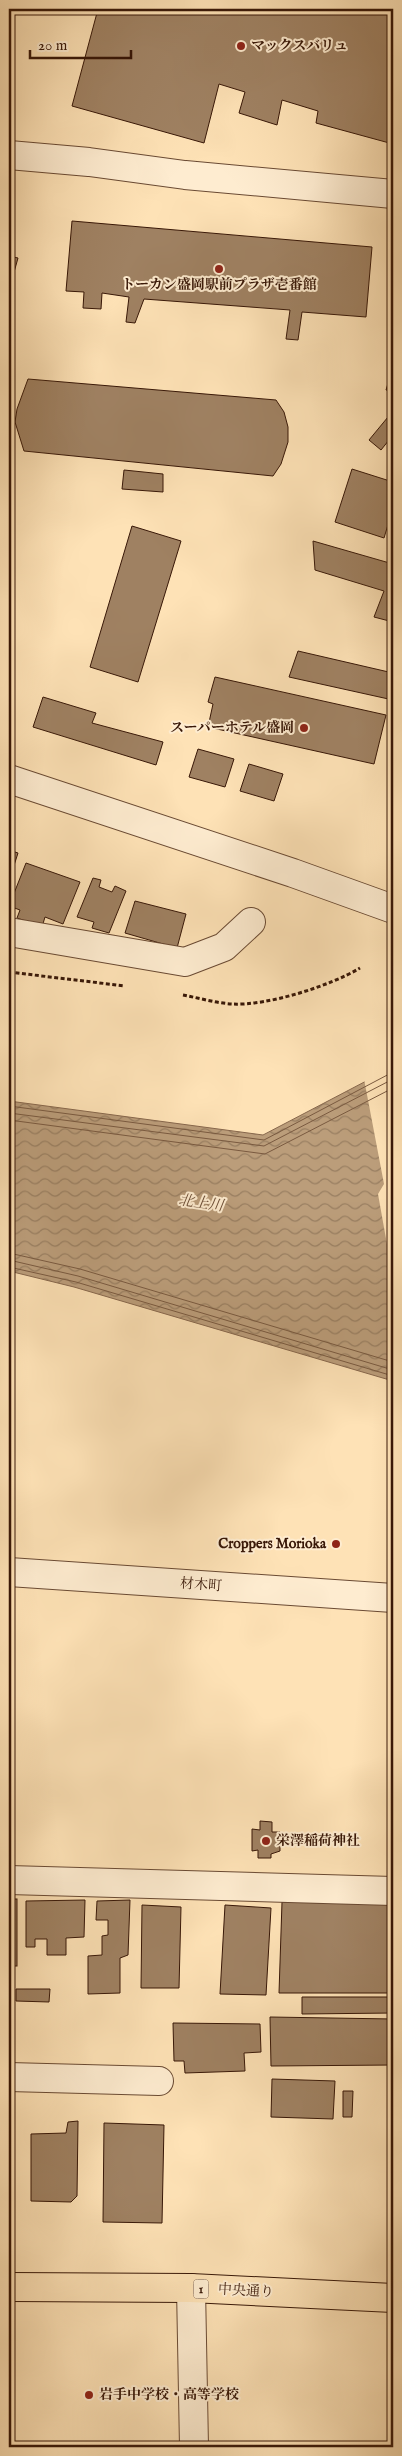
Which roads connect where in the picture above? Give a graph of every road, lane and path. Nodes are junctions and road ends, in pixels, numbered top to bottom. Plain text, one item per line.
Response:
1 (9, 155) edge
2 (393, 194) edge
3 (9, 779) edge
4 (393, 909) edge
5 (251, 922) dead end
6 (9, 932) edge
7 (9, 1572) edge
8 (393, 1598) edge
9 (9, 1880) edge
10 (393, 1890) edge
11 (9, 2077) edge
12 (159, 2081) dead end
13 (9, 2287) edge
14 (191, 2288) junction
15 (393, 2298) edge
16 (194, 2447) edge

1 - 2 street
3 - 4 street
5 - 6 street
7 - 8 street, 材木町
9 - 10 street
11 - 12 street
13 - 14 main road, 中央通り / 1
14 - 15 main road, 中央通り / 1
14 - 16 street

